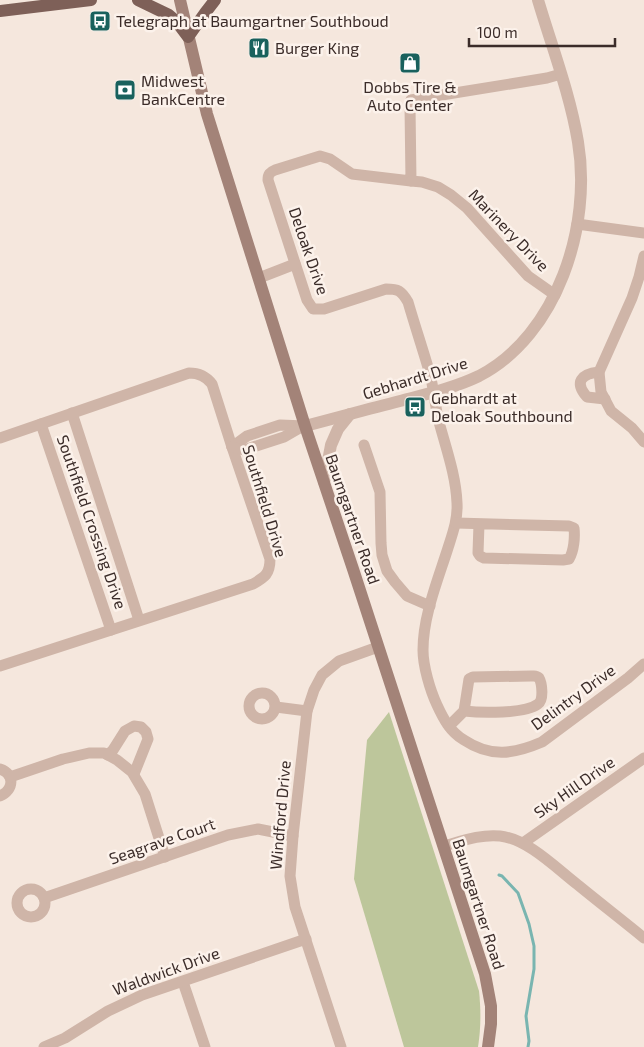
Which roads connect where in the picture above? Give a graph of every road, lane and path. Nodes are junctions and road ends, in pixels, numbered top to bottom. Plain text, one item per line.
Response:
1 (91, 0) edge
2 (138, 0) edge
3 (180, 0) edge
4 (215, 0) edge
5 (538, 0) edge
6 (0, 11) edge
7 (188, 37) junction
8 (561, 74) junction
9 (411, 181) junction
10 (577, 224) junction
11 (644, 233) edge
12 (644, 256) edge
13 (295, 264) junction
14 (259, 278) junction
15 (555, 295) junction
16 (598, 372) junction
17 (434, 393) junction
18 (605, 399) junction
19 (72, 413) junction
20 (350, 414) junction
21 (41, 424) junction
22 (305, 426) junction
23 (0, 438) edge
24 (644, 442) edge
25 (364, 445) dead end
26 (232, 447) junction
27 (324, 482) junction
28 (456, 523) junction
29 (479, 524) junction
30 (430, 606) junction
31 (139, 620) junction
32 (111, 630) junction
33 (378, 647) junction
34 (644, 664) edge
35 (0, 666) edge
36 (276, 707) dead end
37 (307, 711) junction
38 (464, 711) junction
39 (449, 726) junction
40 (462, 739) joint
41 (108, 755) junction
42 (643, 759) edge
43 (0, 769) edge
44 (134, 774) junction
45 (10, 777) junction
46 (0, 796) edge
47 (294, 836) junction
48 (523, 843) junction
49 (444, 846) junction
50 (165, 856) junction
51 (44, 898) dead end
52 (644, 938) edge
53 (306, 939) junction
54 (183, 982) junction
55 (68, 1042) edge
56 (44, 1047) edge
57 (205, 1047) edge
58 (341, 1047) edge
59 (488, 1047) edge

1 - 6 main road
2 - 7 main road
3 - 7 main road, Baumgartner Road
4 - 7 main road
5 - 8 street, Gebhardt Drive
7 - 14 main road, Baumgartner Road
8 - 9 street
8 - 10 street, Gebhardt Drive
9 - 13 street, Deloak Drive
9 - 15 street, Marinery Drive
10 - 11 street
10 - 15 street, Gebhardt Drive
12 - 16 street
13 - 14 street
13 - 17 street, Deloak Drive
14 - 22 main road, Baumgartner Road
15 - 17 street, Gebhardt Drive
16 - 18 street
16 - 18 street
17 - 20 street, Gebhardt Drive
17 - 28 street, Deloak Drive
18 - 24 street
19 - 21 street, Southfield Drive
19 - 26 street, Southfield Drive
19 - 31 street, Southfield Crossing Drive
20 - 22 street, Gebhardt Drive
20 - 27 street
21 - 23 street, Southfield Drive
21 - 32 street, Southfield Crossing Drive
22 - 26 street
22 - 27 main road, Baumgartner Road
25 - 30 street
26 - 31 street, Southfield Drive
27 - 33 main road, Baumgartner Road
28 - 29 street
28 - 30 street, Deloak Drive
29 - 29 street
30 - 39 street, Deloak Drive
31 - 32 street, Southfield Drive
32 - 35 street, Southfield Drive
33 - 37 street, Windford Drive
33 - 49 main road, Baumgartner Road
34 - 40 street, Delintry Drive
36 - 37 street
37 - 47 street, Windford Drive
38 - 38 street
38 - 39 street
39 - 40 street, Deloak Drive
41 - 44 street
41 - 44 street
41 - 45 street
42 - 48 street, Sky Hill Drive
43 - 45 street
44 - 50 street
45 - 46 street
47 - 50 street, Seagrave Court
47 - 53 street, Windford Drive
48 - 49 street
48 - 52 street
49 - 59 main road, Baumgartner Road
50 - 51 street, Seagrave Court
53 - 54 street, Waldwick Drive
53 - 58 street, Windford Drive
54 - 55 street, Waldwick Drive
54 - 57 street
55 - 56 street, Waldwick Drive

